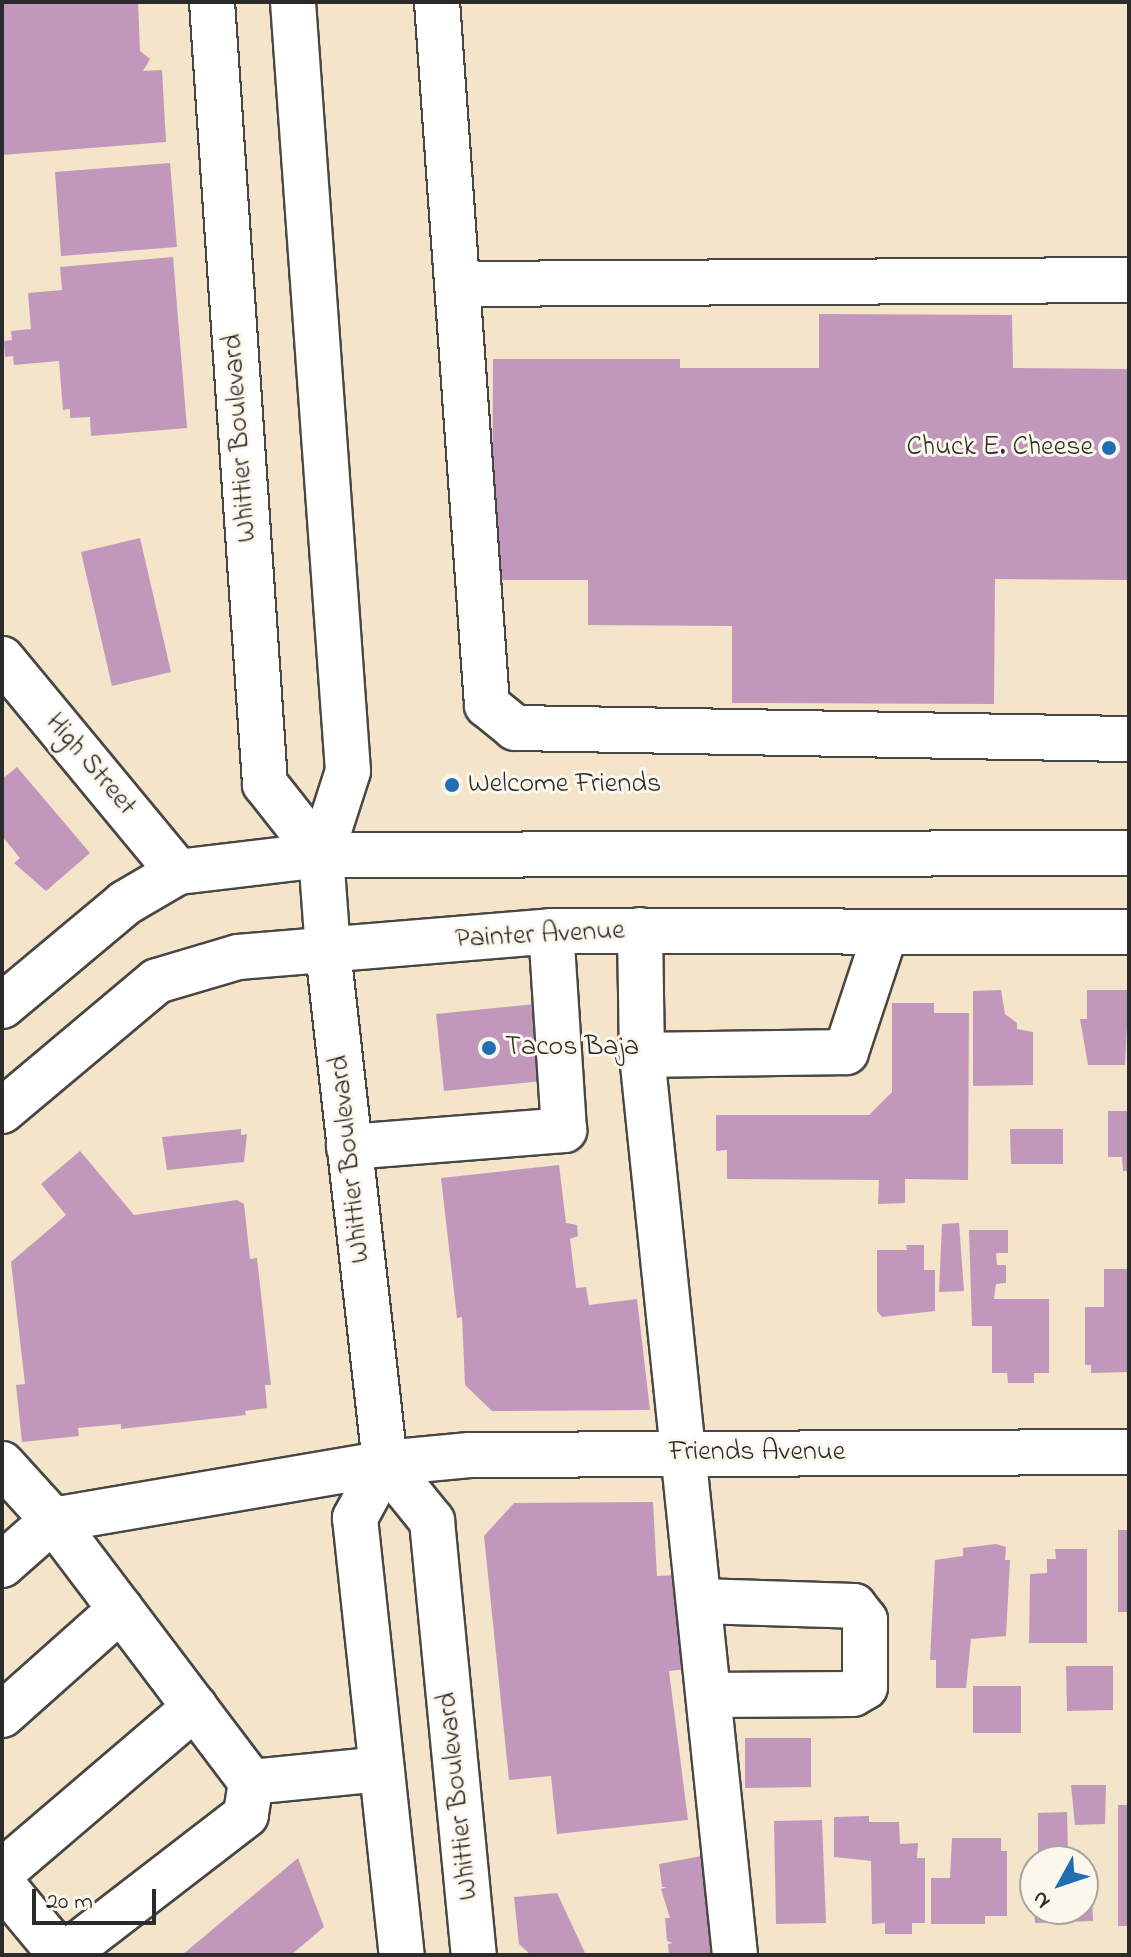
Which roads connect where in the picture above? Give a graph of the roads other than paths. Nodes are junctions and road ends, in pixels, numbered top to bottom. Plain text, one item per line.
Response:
1 (212, 2) edge
2 (293, 2) edge
3 (437, 2) edge
4 (1129, 280) edge
5 (457, 284) junction
6 (2, 659) edge
7 (1129, 739) edge
8 (1129, 853) edge
9 (321, 855) junction
10 (178, 872) junction
11 (640, 930) junction
12 (551, 931) junction
13 (1129, 932) edge
14 (885, 934) junction
15 (328, 951) junction
16 (2, 1006) edge
17 (642, 1055) junction
18 (2, 1111) edge
19 (349, 1147) junction
20 (1129, 1452) edge
21 (685, 1453) junction
22 (385, 1463) junction
23 (2, 1464) edge
24 (53, 1520) junction
25 (2, 1565) edge
26 (699, 1601) junction
27 (121, 1609) junction
28 (709, 1695) junction
29 (195, 1707) junction
30 (2, 1715) edge
31 (381, 1769) junction
32 (251, 1782) junction
33 (2, 1872) edge
34 (2, 1884) edge
35 (62, 1955) edge
36 (402, 1955) edge
37 (474, 1955) edge
38 (735, 1955) edge

1 - 9 main road, Whittier Boulevard
2 - 9 main road, Whittier Boulevard
3 - 5 main road
4 - 5 main road
5 - 7 main road
6 - 10 main road, High Street
8 - 9 main road
9 - 10 main road
9 - 15 main road, Whittier Boulevard
10 - 16 main road
11 - 12 main road, Painter Avenue
11 - 14 main road, Painter Avenue
11 - 17 main road
12 - 15 main road, Painter Avenue
12 - 19 main road
13 - 14 main road, Painter Avenue
14 - 17 main road
15 - 18 main road, Painter Avenue
15 - 19 main road, Whittier Boulevard
17 - 21 main road
19 - 22 main road, Whittier Boulevard
20 - 21 main road, Friends Avenue
21 - 22 main road, Friends Avenue
21 - 26 main road
22 - 24 main road, Friends Avenue
22 - 31 main road
22 - 37 main road, Whittier Boulevard
23 - 24 main road
24 - 25 main road
24 - 27 main road
26 - 28 main road
26 - 28 main road
27 - 29 main road
27 - 30 main road
28 - 38 main road
29 - 32 main road
29 - 33 main road
31 - 32 main road
31 - 36 main road
32 - 35 main road
34 - 35 main road

